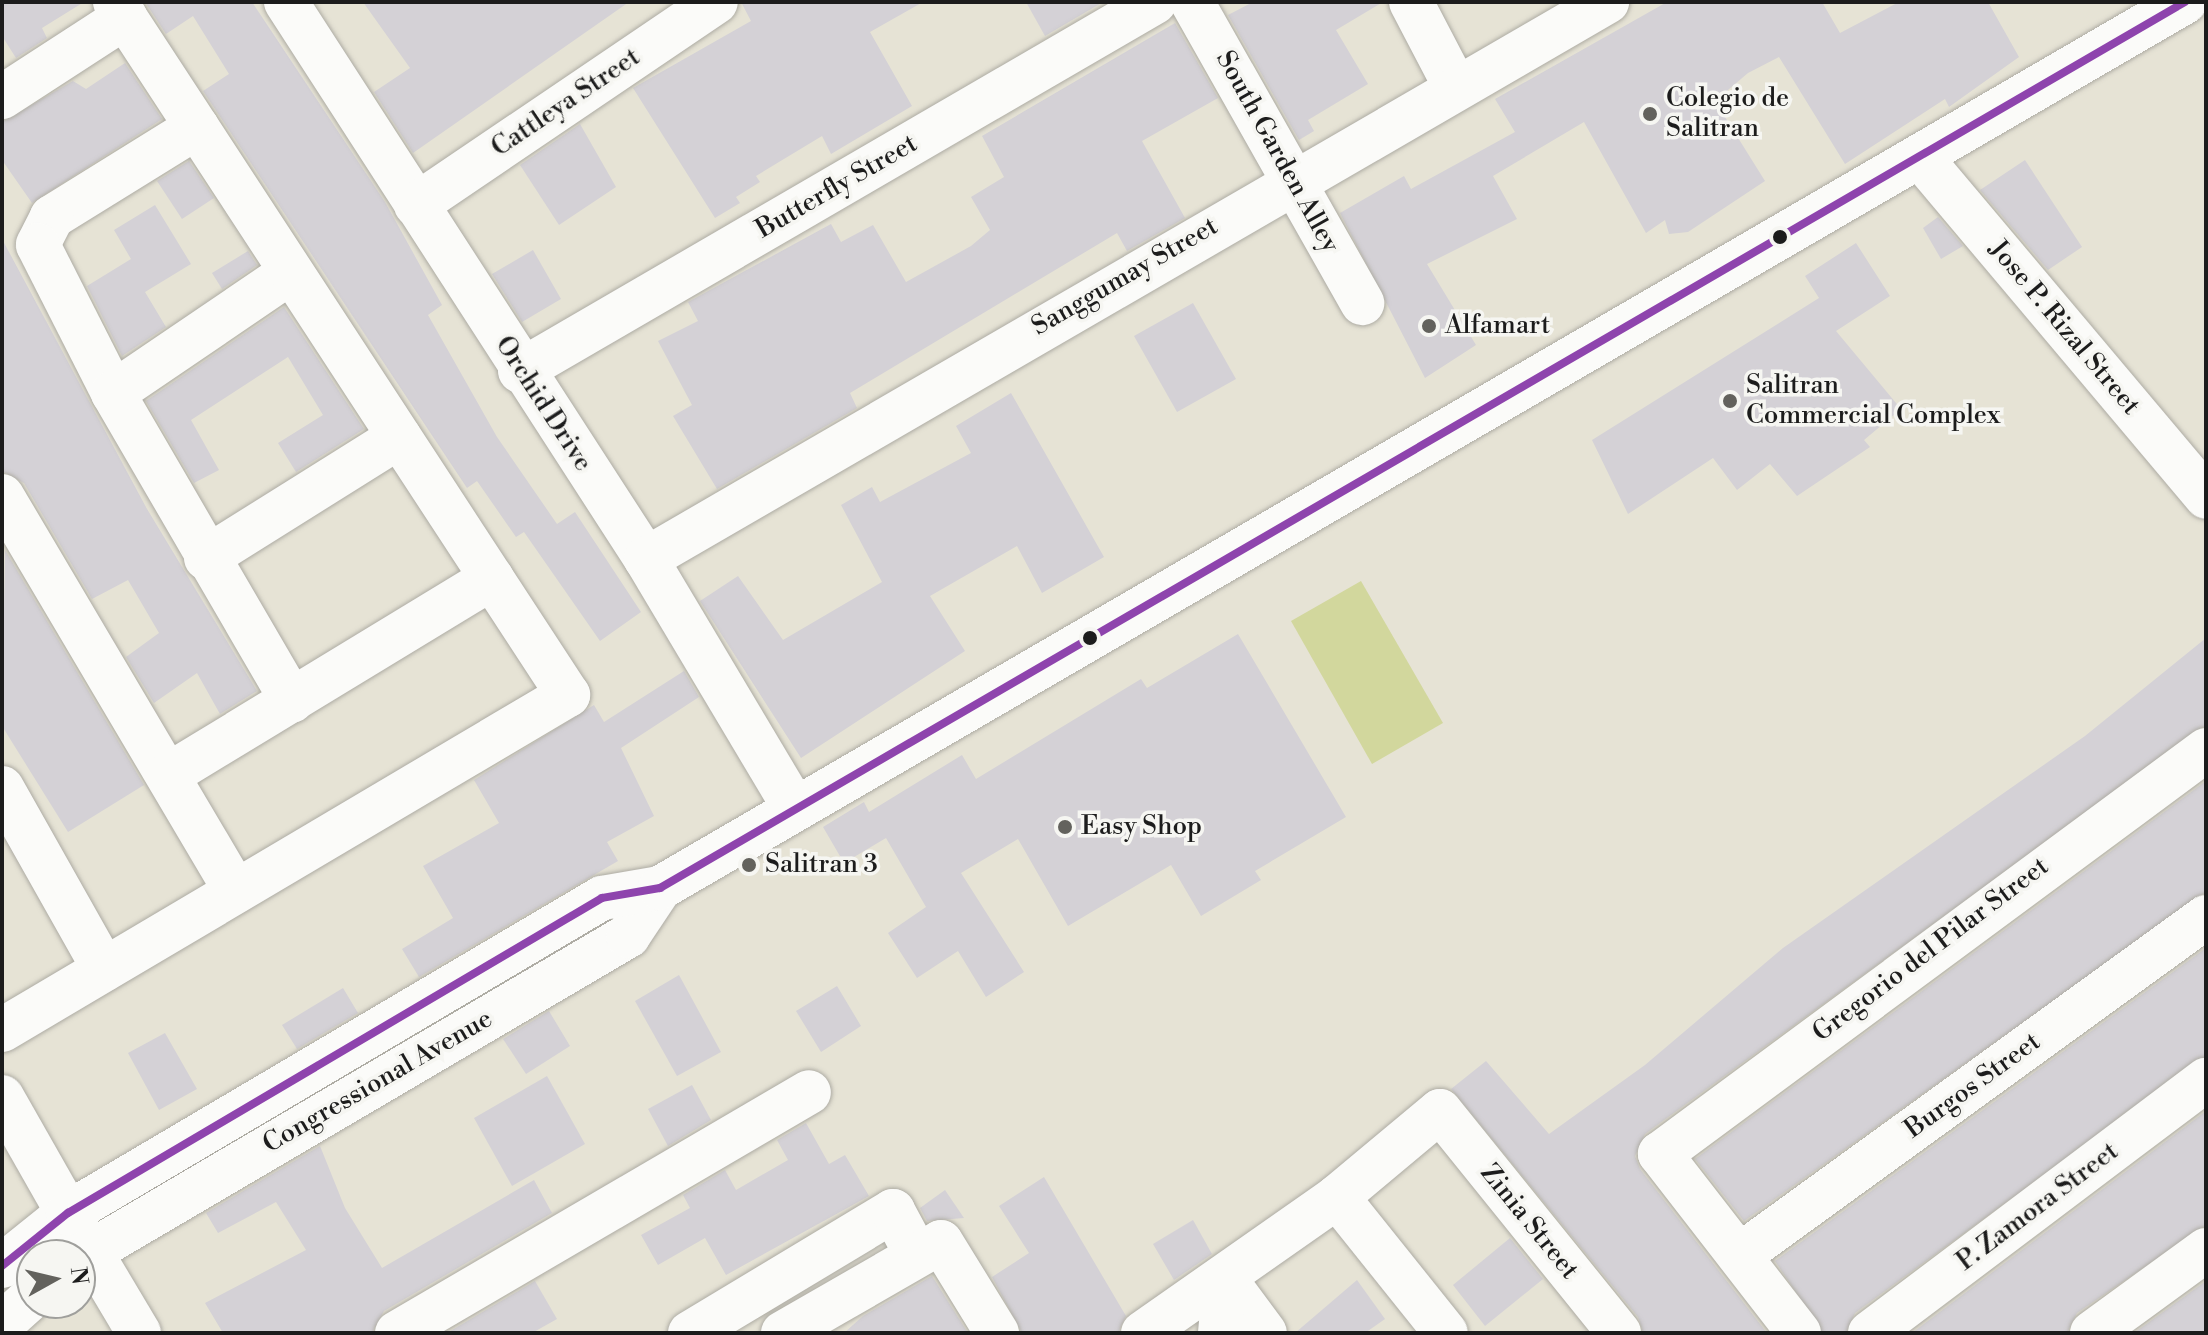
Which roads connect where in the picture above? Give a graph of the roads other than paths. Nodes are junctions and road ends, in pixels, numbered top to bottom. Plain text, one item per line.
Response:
1 (716, 2) edge
2 (1155, 2) edge
3 (1192, 2) edge
4 (1411, 2) edge
5 (1607, 2) edge
6 (2185, 2) edge
7 (293, 4) edge
8 (120, 10) edge
9 (1455, 86) junction
10 (2, 97) edge
11 (197, 127) junction
12 (1921, 158) junction
13 (1293, 179) junction
14 (416, 205) junction
15 (291, 272) junction
16 (1362, 303) dead end
17 (520, 371) junction
18 (113, 393) junction
19 (399, 437) junction
20 (2, 496) edge
21 (2206, 497) edge
22 (206, 558) junction
23 (646, 559) junction
24 (492, 578) junction
25 (292, 701) junction
26 (2206, 750) edge
27 (168, 775) junction
28 (2, 788) edge
29 (795, 809) junction
30 (660, 888) junction
31 (236, 891) junction
32 (2206, 917) edge
33 (104, 969) junction
34 (2, 1030) edge
35 (2206, 1080) edge
36 (809, 1092) dead end
37 (2, 1097) edge
38 (1337, 1197) junction
39 (68, 1213) junction
40 (78, 1239) edge
41 (96, 1248) edge
42 (2206, 1250) edge
43 (916, 1254) junction
44 (1740, 1255) junction
45 (2, 1266) edge
46 (96, 1272) edge
47 (1225, 1279) junction
48 (828, 1322) edge
49 (139, 1333) edge
50 (397, 1333) edge
51 (690, 1333) edge
52 (783, 1333) edge
53 (997, 1333) edge
54 (1143, 1333) edge
55 (1220, 1333) edge
56 (1265, 1333) edge
57 (1446, 1333) edge
58 (1619, 1333) edge
59 (1799, 1333) edge
60 (1870, 1333) edge
61 (2092, 1333) edge

1 - 14 street, Cattleya Street
2 - 17 street, Butterfly Street
3 - 13 street, South Garden Alley
4 - 9 street
5 - 9 street, Sanggumay Street
6 - 12 street, Congressional Avenue
7 - 14 street, Orchid Drive
8 - 10 street
8 - 11 street
9 - 13 street, Sanggumay Street
11 - 15 street
11 - 18 street
12 - 21 street, Jose P. Rizal Street
12 - 29 street, Congressional Avenue
13 - 16 street, South Garden Alley
13 - 23 street, Sanggumay Street
14 - 17 street, Orchid Drive
15 - 18 street
15 - 19 street
17 - 23 street, Orchid Drive
18 - 22 street
19 - 22 street
19 - 24 street
20 - 27 street
22 - 25 street
23 - 29 street, Orchid Drive
24 - 25 street
24 - 31 street
25 - 27 street
26 - 44 street, Gregorio del Pilar Street
27 - 31 street
28 - 33 street
29 - 30 street, Congressional Avenue
30 - 39 street, Congressional Avenue
30 - 41 street, Congressional Avenue
31 - 33 street
32 - 44 street, Burgos Street
33 - 34 street
35 - 60 street, P. Zamora Street
36 - 50 street
37 - 39 street
38 - 47 street
38 - 57 street
38 - 58 street, Zinia Street
39 - 40 street
39 - 45 street, Congressional Avenue
42 - 61 street
43 - 48 street
43 - 51 street
43 - 53 street
44 - 59 street
46 - 49 street
47 - 54 street
47 - 55 street
47 - 56 street
48 - 52 street

